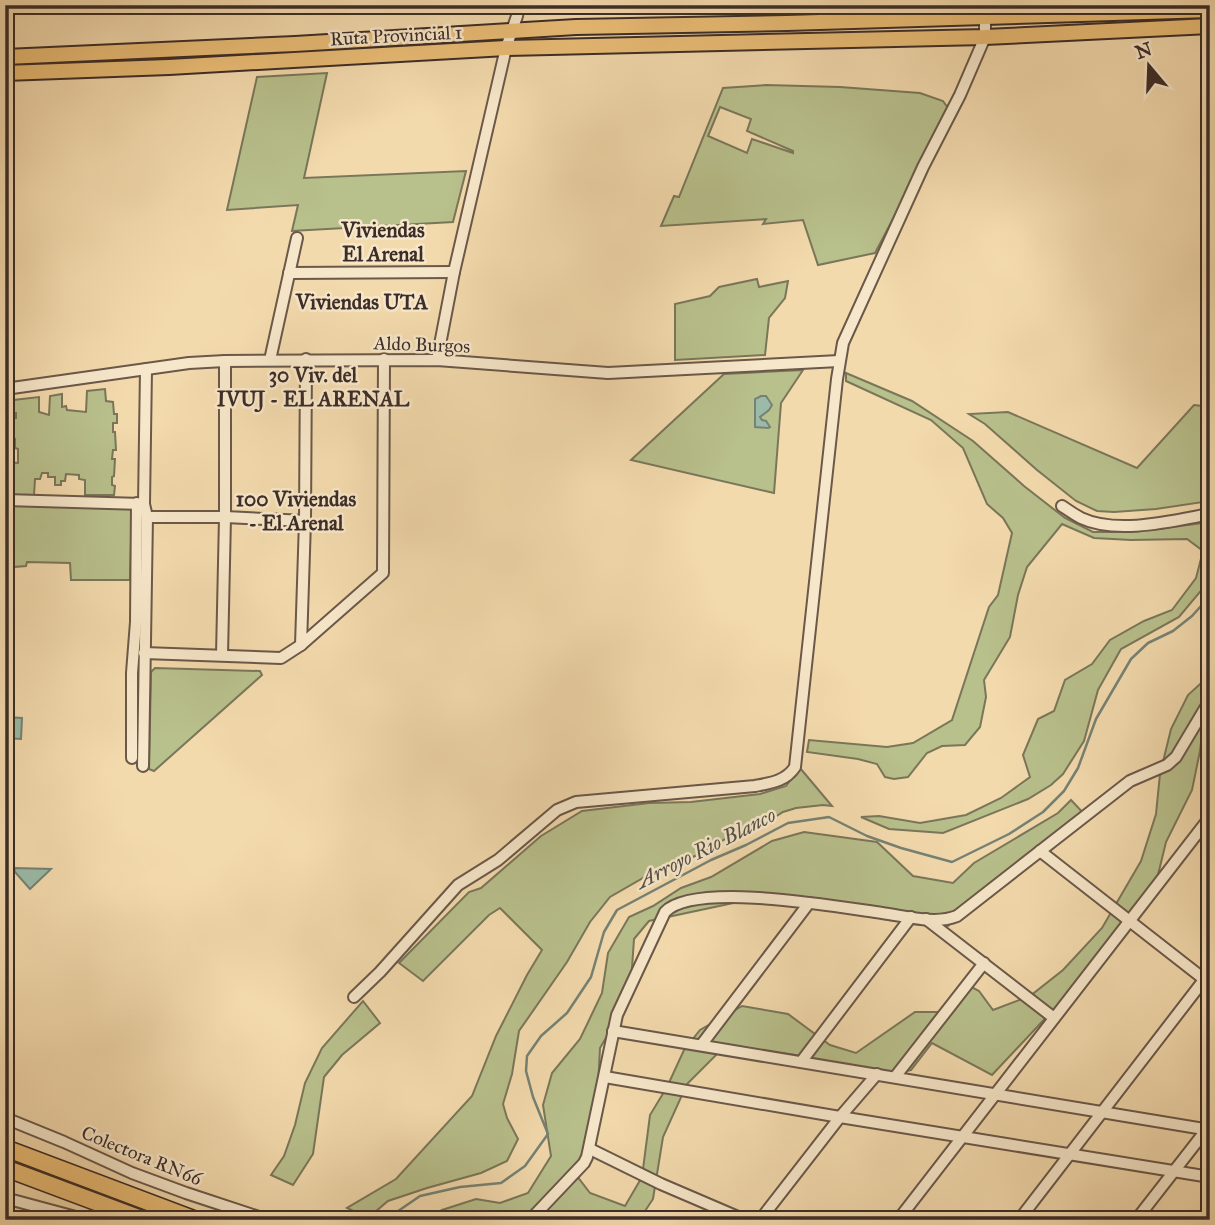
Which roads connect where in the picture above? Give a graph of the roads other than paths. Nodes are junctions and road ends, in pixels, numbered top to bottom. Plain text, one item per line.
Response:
1 (519, 5) edge
2 (1210, 10) edge
3 (985, 18) junction
4 (1210, 26) edge
5 (512, 31) junction
6 (985, 37) junction
7 (506, 48) junction
8 (5, 57) edge
9 (5, 73) edge
10 (297, 238) dead end
11 (454, 272) junction
12 (289, 273) junction
13 (306, 359) junction
14 (384, 359) junction
15 (270, 360) junction
16 (437, 360) junction
17 (225, 361) junction
18 (839, 361) junction
19 (146, 369) junction
20 (5, 389) edge
21 (5, 500) edge
22 (140, 503) junction
23 (1062, 506) dead end
24 (1210, 514) edge
25 (147, 517) junction
26 (225, 517) junction
27 (305, 521) junction
28 (301, 645) junction
29 (145, 653) junction
30 (222, 655) junction
31 (1210, 700) edge
32 (132, 758) dead end
33 (143, 766) dead end
34 (1210, 817) edge
35 (1040, 851) junction
36 (809, 903) junction
37 (911, 917) junction
38 (926, 919) junction
39 (1129, 920) junction
40 (984, 963) junction
41 (1208, 978) edge
42 (354, 997) dead end
43 (1054, 1018) junction
44 (613, 1031) junction
45 (702, 1044) junction
46 (801, 1062) junction
47 (877, 1074) junction
48 (605, 1077) junction
49 (895, 1077) junction
50 (995, 1094) junction
51 (1102, 1112) junction
52 (840, 1117) junction
53 (5, 1118) edge
54 (1209, 1128) edge
55 (962, 1137) junction
56 (5, 1148) edge
57 (590, 1149) junction
58 (1069, 1154) junction
59 (5, 1168) edge
60 (1174, 1171) junction
61 (1210, 1177) edge
62 (5, 1198) edge
63 (87, 1220) edge
64 (144, 1220) edge
65 (196, 1220) edge
66 (268, 1220) edge
67 (530, 1220) edge
68 (745, 1220) edge
69 (760, 1220) edge
70 (898, 1220) edge
71 (1019, 1220) edge
72 (1136, 1220) edge

1 - 5 street
2 - 3 main road, Ruta Provincial 1
3 - 5 main road, Ruta Provincial 1
3 - 6 street
4 - 6 main road, Ruta Provincial 1
5 - 7 street
5 - 8 main road, Ruta Provincial 1
6 - 7 main road, Ruta Provincial 1
6 - 18 street
7 - 9 main road, Ruta Provincial 1
7 - 11 street
10 - 12 street
11 - 12 street
11 - 16 street
12 - 15 street
13 - 14 street, Aldo Burgos
13 - 15 street, Aldo Burgos
13 - 27 street
14 - 16 street, Aldo Burgos
14 - 28 street
15 - 17 street, Aldo Burgos
16 - 18 street, Aldo Burgos
17 - 19 street, Aldo Burgos
17 - 26 street
18 - 42 street
19 - 20 street, Aldo Burgos
19 - 22 street
21 - 22 street
22 - 25 street
22 - 32 street
23 - 24 street
25 - 26 street
25 - 29 street
26 - 27 street
26 - 30 street
27 - 28 street
28 - 30 street
29 - 30 street
29 - 33 street
31 - 35 street
34 - 39 street
35 - 38 street
35 - 39 street
36 - 37 street
36 - 44 street
36 - 45 street
37 - 38 street
37 - 46 street
38 - 40 street
39 - 41 street
39 - 43 street
40 - 43 street
40 - 49 street
41 - 51 street
43 - 50 street
44 - 45 street
44 - 48 street
45 - 46 street
46 - 47 street
47 - 49 street
47 - 52 street
48 - 52 street
48 - 57 street
49 - 50 street
50 - 51 street
50 - 55 street
51 - 54 street
51 - 58 street
52 - 55 street
52 - 69 street
53 - 66 street, Colectora RN66
54 - 60 street
55 - 58 street
55 - 70 street
56 - 65 highway
57 - 67 street
57 - 68 street
58 - 60 street
58 - 71 street
59 - 64 highway
60 - 61 street
60 - 72 street
62 - 63 street

